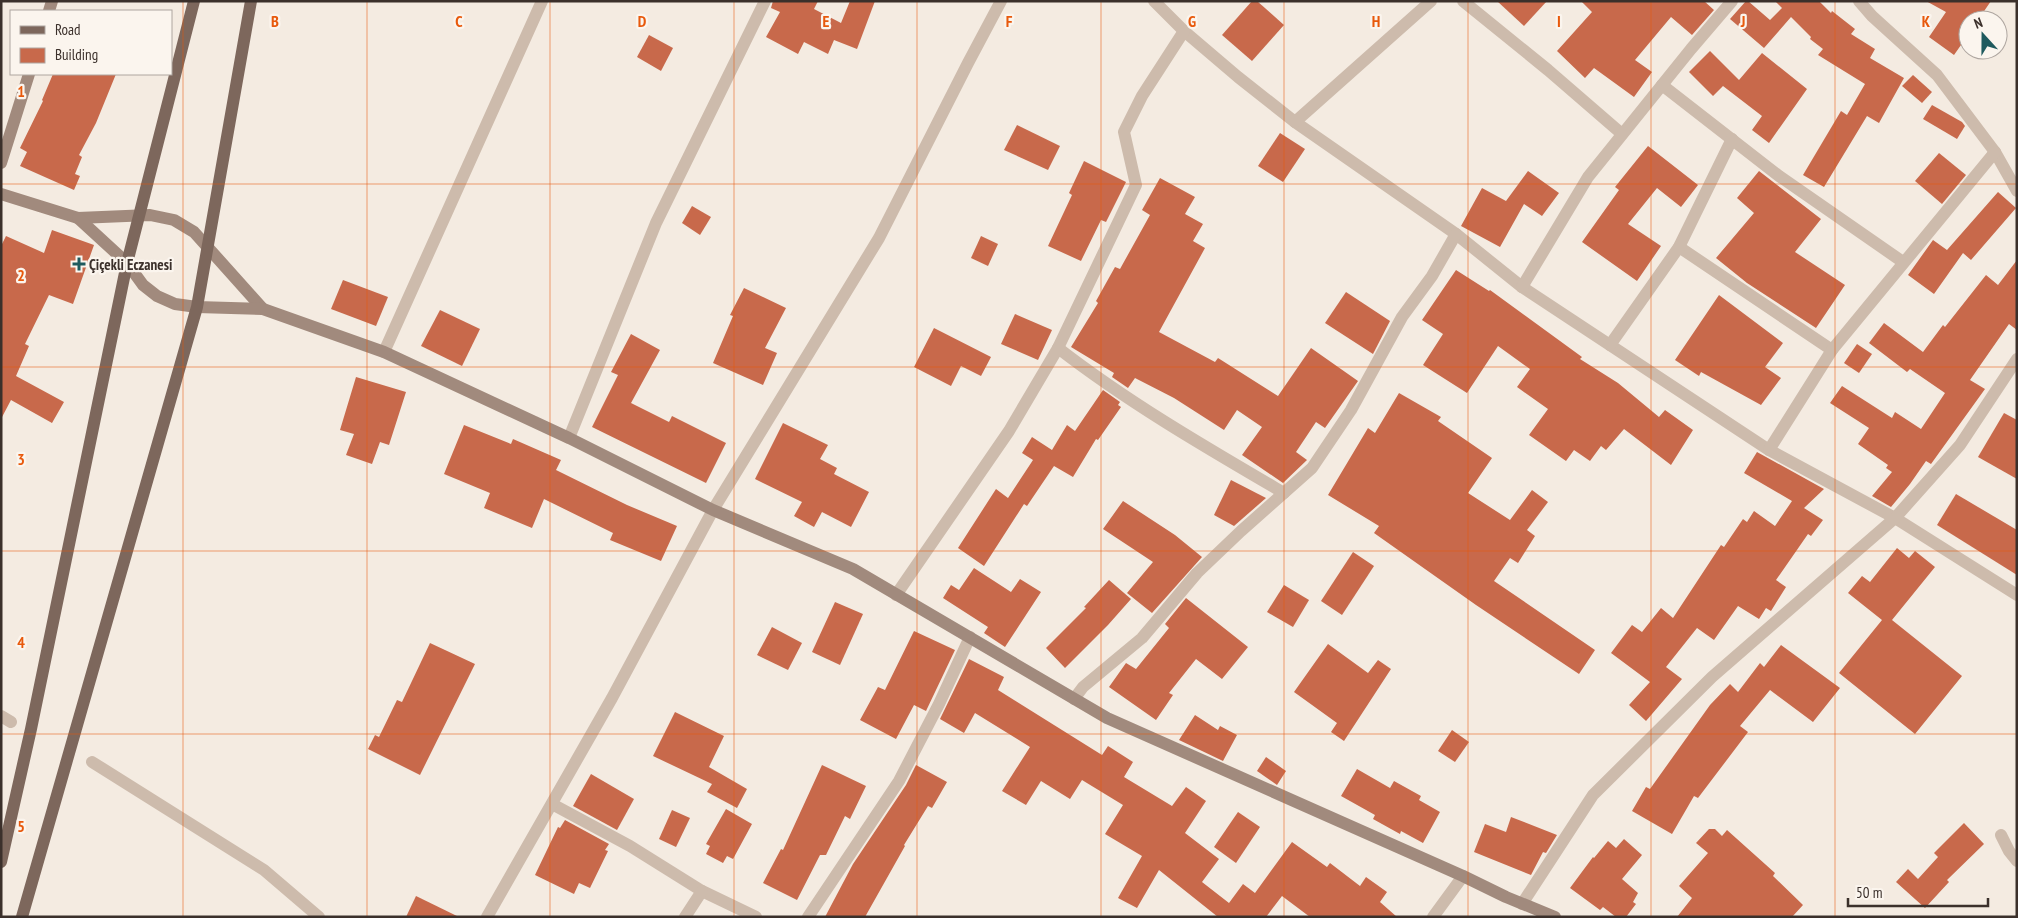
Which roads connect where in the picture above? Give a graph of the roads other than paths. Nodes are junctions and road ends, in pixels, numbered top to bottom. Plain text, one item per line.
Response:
1 (194, 1) edge
2 (251, 1) edge
3 (542, 1) edge
4 (765, 1) edge
5 (1002, 1) edge
6 (1154, 1) edge
7 (1430, 1) edge
8 (1463, 1) edge
9 (1732, 1) edge
10 (1859, 1) edge
11 (1184, 31) junction
12 (29, 75) edge
13 (1662, 85) junction
14 (1295, 122) junction
15 (1622, 134) junction
16 (1732, 139) junction
17 (1995, 152) junction
18 (1, 163) edge
19 (2017, 191) edge
20 (1, 194) edge
21 (139, 216) junction
22 (78, 218) junction
23 (1456, 234) junction
24 (1678, 247) junction
25 (208, 250) junction
26 (1903, 262) junction
27 (126, 263) junction
28 (1522, 287) junction
29 (197, 307) junction
30 (263, 309) junction
31 (1610, 345) junction
32 (1058, 348) junction
33 (1832, 350) junction
34 (384, 352) junction
35 (2017, 359) edge
36 (569, 438) junction
37 (1769, 450) junction
38 (1284, 493) junction
39 (714, 510) junction
40 (1895, 518) junction
41 (896, 594) junction
42 (2017, 594) edge
43 (970, 637) junction
44 (1074, 698) junction
45 (92, 762) dead end
46 (552, 804) junction
47 (2001, 835) dead end
48 (2017, 861) edge
49 (1, 862) edge
50 (1463, 876) junction
51 (702, 891) junction
52 (1522, 904) junction
53 (22, 917) edge
54 (319, 917) edge
55 (487, 917) edge
56 (685, 917) edge
57 (756, 917) edge
58 (808, 917) edge
59 (1433, 917) edge
60 (1555, 917) edge

1 - 21 main road
2 - 25 main road
3 - 34 street
4 - 36 street
5 - 39 street
6 - 11 street
7 - 14 street
8 - 15 street
9 - 13 street
10 - 17 street
11 - 14 street
11 - 32 street
12 - 18 main road
13 - 15 street
13 - 16 street
14 - 23 street
15 - 28 street
16 - 24 street
16 - 26 street
17 - 19 street
17 - 26 street
20 - 22 main road
21 - 22 main road
21 - 25 main road
21 - 27 main road
22 - 27 main road
23 - 28 street
23 - 38 street
24 - 31 street
24 - 33 street
25 - 29 main road
25 - 30 main road
26 - 33 street
27 - 29 main road
27 - 49 main road
28 - 31 street
29 - 30 main road
29 - 53 main road
30 - 34 main road
31 - 37 street
32 - 38 street
32 - 41 street
33 - 37 street
34 - 36 main road
35 - 40 street
36 - 39 main road
37 - 40 street
38 - 44 street
39 - 41 main road
39 - 46 street
40 - 42 street
40 - 52 street
41 - 43 main road
43 - 44 main road
43 - 58 street
44 - 50 main road
45 - 54 street
46 - 51 street
46 - 55 street
47 - 48 street
50 - 52 main road
50 - 59 street
51 - 56 street
51 - 57 street
52 - 60 main road

